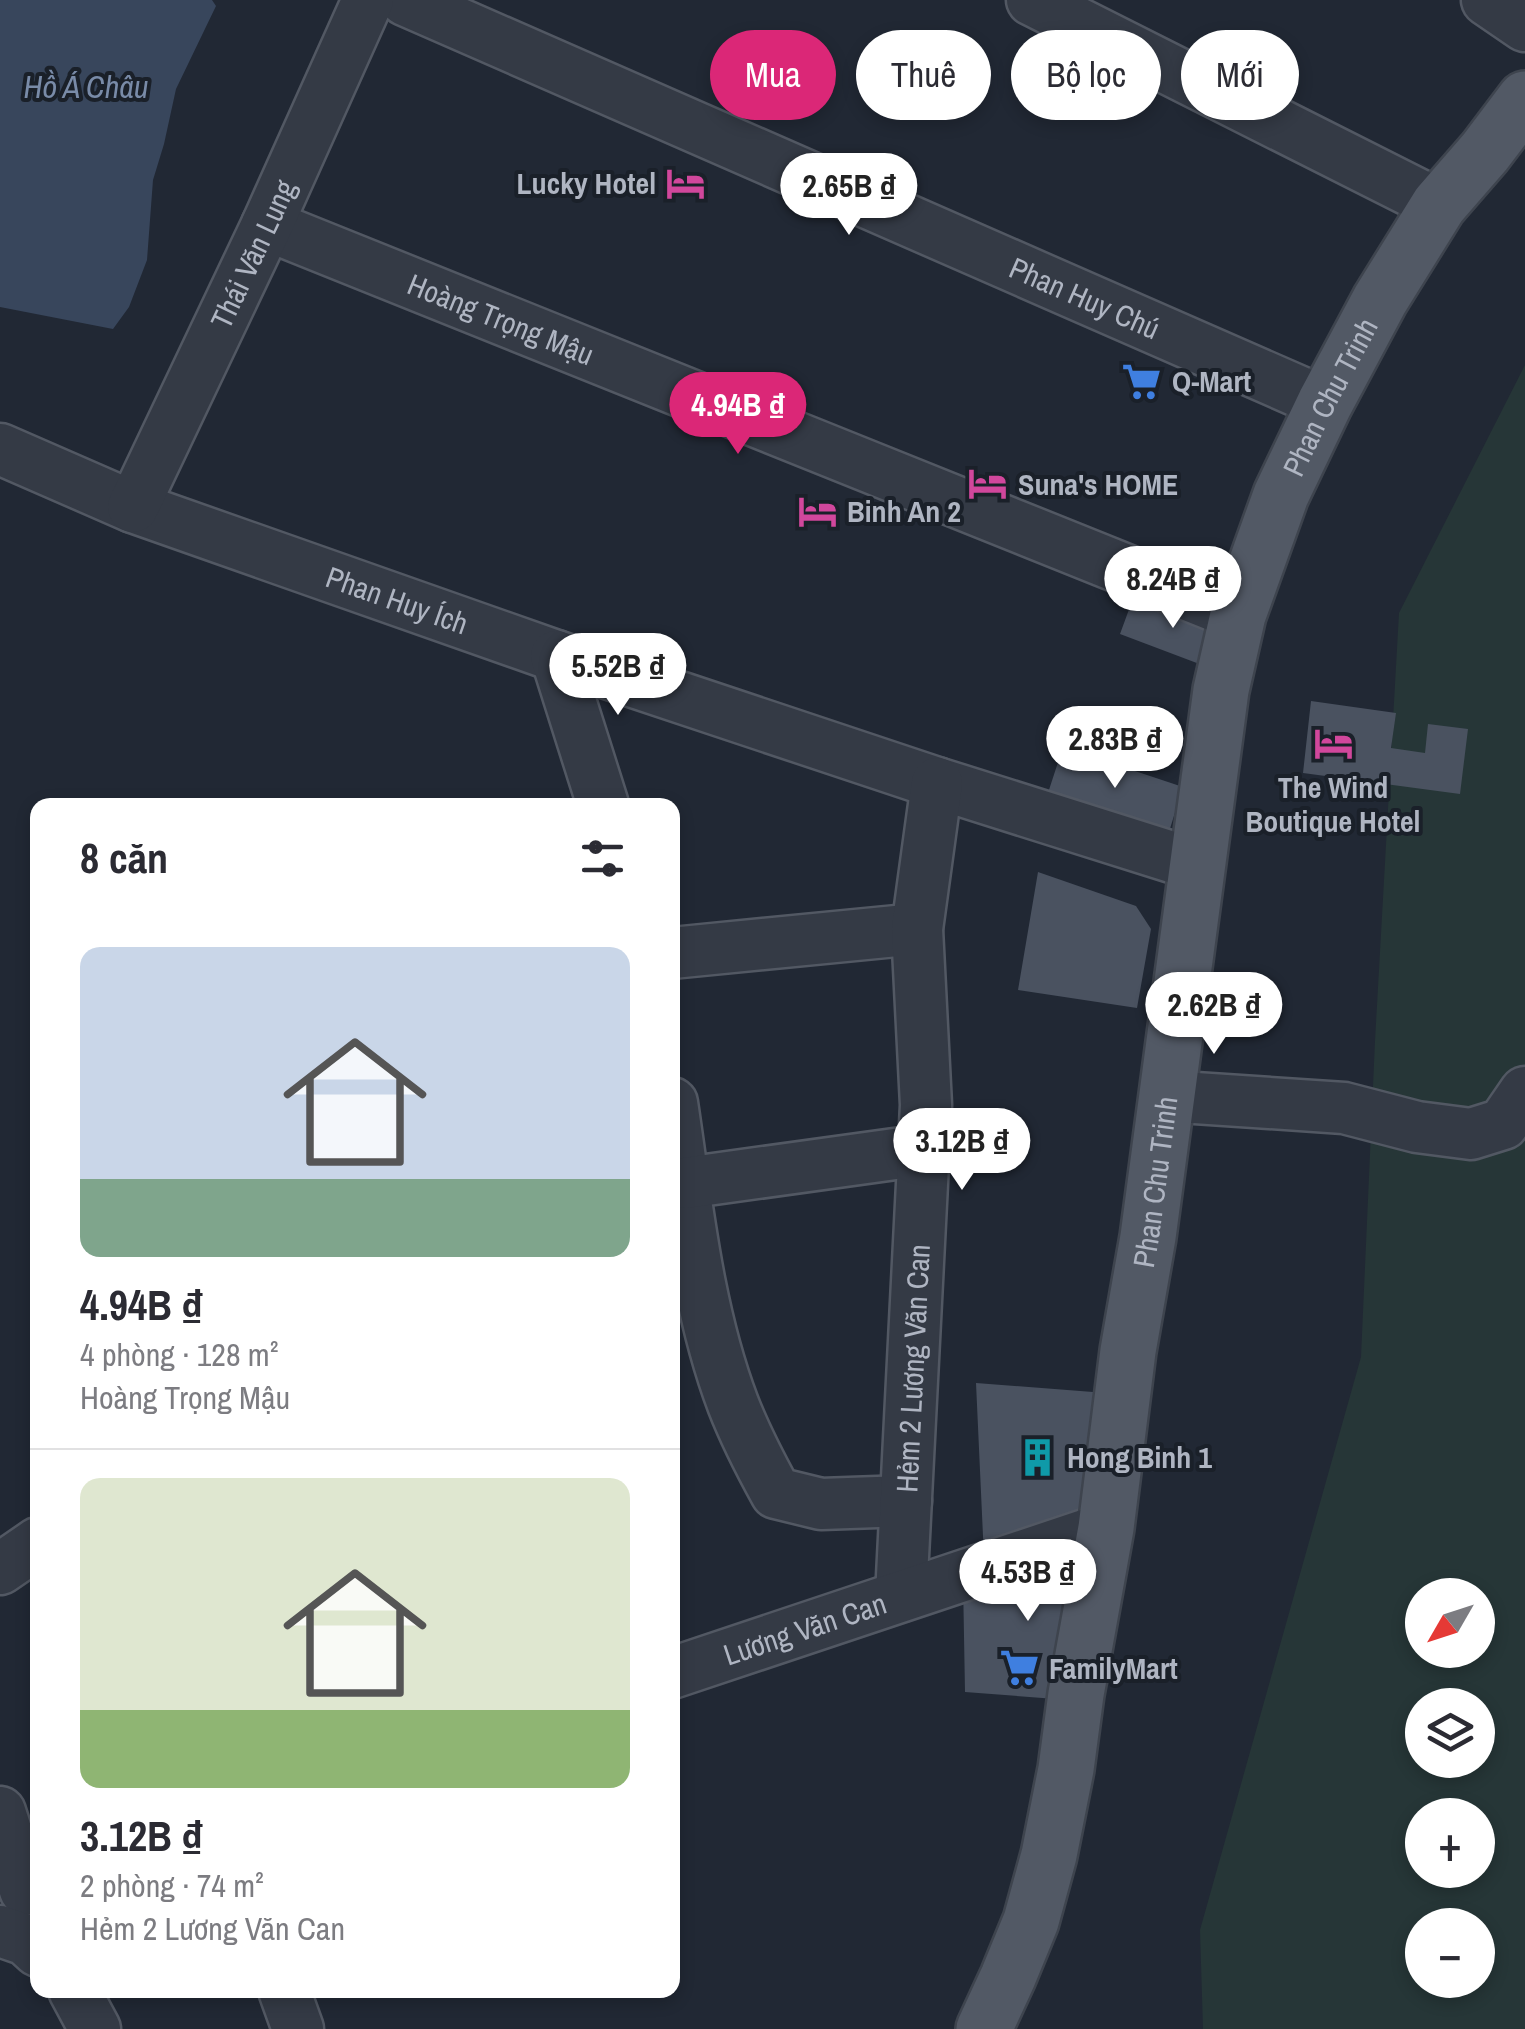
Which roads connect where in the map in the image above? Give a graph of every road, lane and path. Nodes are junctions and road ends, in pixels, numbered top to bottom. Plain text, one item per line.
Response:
1 (368, 0) edge
2 (405, 0) edge
3 (1032, 0) edge
4 (1488, 0) edge
5 (1525, 26) edge
6 (1525, 98) edge
7 (1440, 205) junction
8 (267, 226) junction
9 (1325, 403) junction
10 (3, 460) edge
11 (133, 507) junction
12 (1238, 615) junction
13 (556, 656) junction
14 (937, 783) junction
15 (601, 798) edge
16 (1197, 865) junction
17 (917, 929) junction
18 (680, 953) edge
19 (1525, 1092) edge
20 (1166, 1096) junction
21 (924, 1150) junction
22 (680, 1152) edge
23 (685, 1183) junction
24 (906, 1501) junction
25 (1106, 1528) junction
26 (30, 1549) edge
27 (0, 1568) edge
28 (900, 1596) junction
29 (680, 1670) edge
30 (0, 1812) edge
31 (16, 1902) edge
32 (30, 1944) edge
33 (78, 1998) edge
34 (287, 1998) edge
35 (95, 2029) edge
36 (298, 2029) edge
37 (984, 2029) edge

1 - 8 street, Thái Văn Lung
2 - 9 street, Phan Huy Chú
3 - 7 street
4 - 5 street
6 - 7 main road, Phan Chu Trinh
7 - 9 main road, Phan Chu Trinh
8 - 11 street, Thái Văn Lung
8 - 12 street, Hoàng Trọng Mậu
9 - 12 main road, Phan Chu Trinh
10 - 11 street, Phan Huy Ích
11 - 13 street, Phan Huy Ích
12 - 16 main road, Phan Chu Trinh
13 - 14 street, Phan Huy Ích
13 - 15 street
14 - 16 street, Phan Huy Ích
14 - 17 street, Hẻm 2 Lương Văn Can
16 - 20 main road, Phan Chu Trinh
17 - 18 street
17 - 21 street, Hẻm 2 Lương Văn Can
19 - 20 street
20 - 25 main road, Phan Chu Trinh
21 - 23 street
21 - 24 street, Hẻm 2 Lương Văn Can
22 - 23 street
23 - 24 street
24 - 28 street, Hẻm 2 Lương Văn Can
25 - 28 street, Lương Văn Can
25 - 37 main road, Phan Chu Trinh
26 - 27 street
28 - 29 street, Lương Văn Can
30 - 31 street
31 - 32 street
33 - 35 street
34 - 36 street

